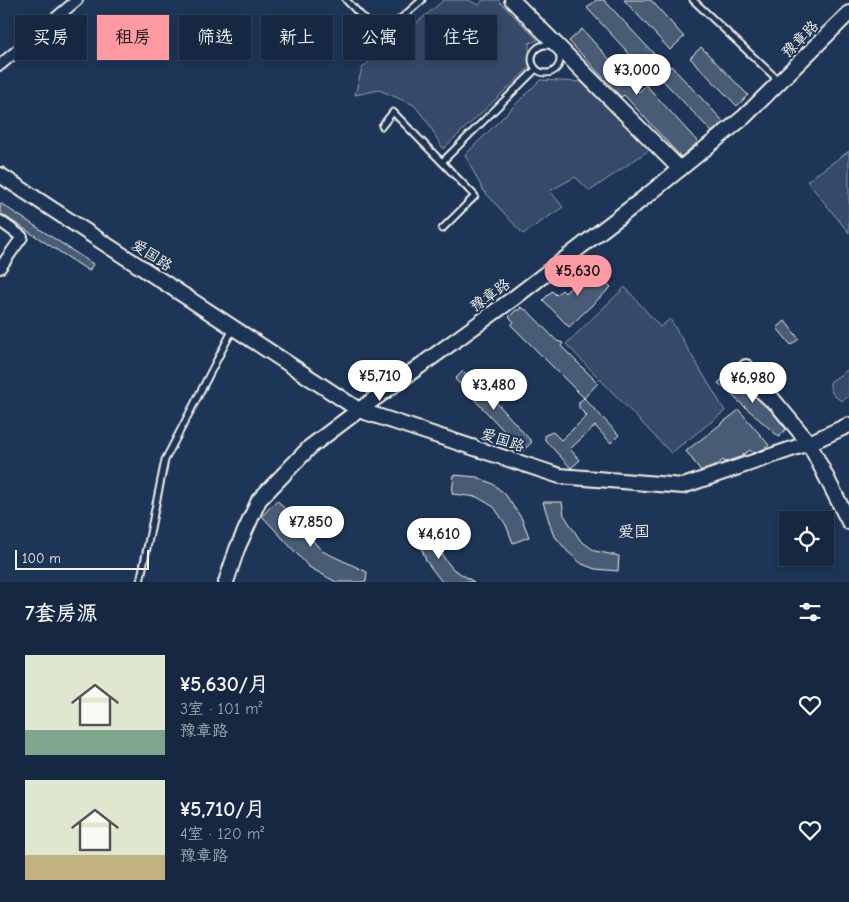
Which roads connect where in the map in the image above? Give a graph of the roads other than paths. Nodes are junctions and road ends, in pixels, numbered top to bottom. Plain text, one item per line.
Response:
1 (77, 0) edge
2 (346, 0) edge
3 (422, 0) edge
4 (512, 0) edge
5 (693, 0) edge
6 (849, 13) edge
7 (557, 48) junction
8 (0, 65) edge
9 (536, 69) junction
10 (780, 81) junction
11 (382, 126) dead end
12 (442, 162) junction
13 (680, 169) junction
14 (0, 175) edge
15 (0, 221) edge
16 (442, 229) dead end
17 (0, 268) edge
18 (234, 328) junction
19 (746, 367) dead end
20 (730, 369) dead end
21 (359, 410) junction
22 (849, 425) edge
23 (806, 439) junction
24 (849, 522) edge
25 (140, 582) edge
26 (226, 582) edge

1 - 8 street
2 - 3 lane
4 - 7 street
5 - 10 lane
6 - 10 street, 豫章路
7 - 9 lane
7 - 9 lane
7 - 13 street
9 - 12 lane
10 - 13 street, 豫章路
11 - 12 lane
12 - 16 lane
13 - 21 street, 豫章路
14 - 18 street, 爱国路
15 - 17 street
18 - 21 street, 爱国路
18 - 25 lane
19 - 23 street
20 - 23 lane
21 - 23 street, 爱国路
21 - 26 street, 豫章路
22 - 23 street, 爱国路
23 - 24 street

